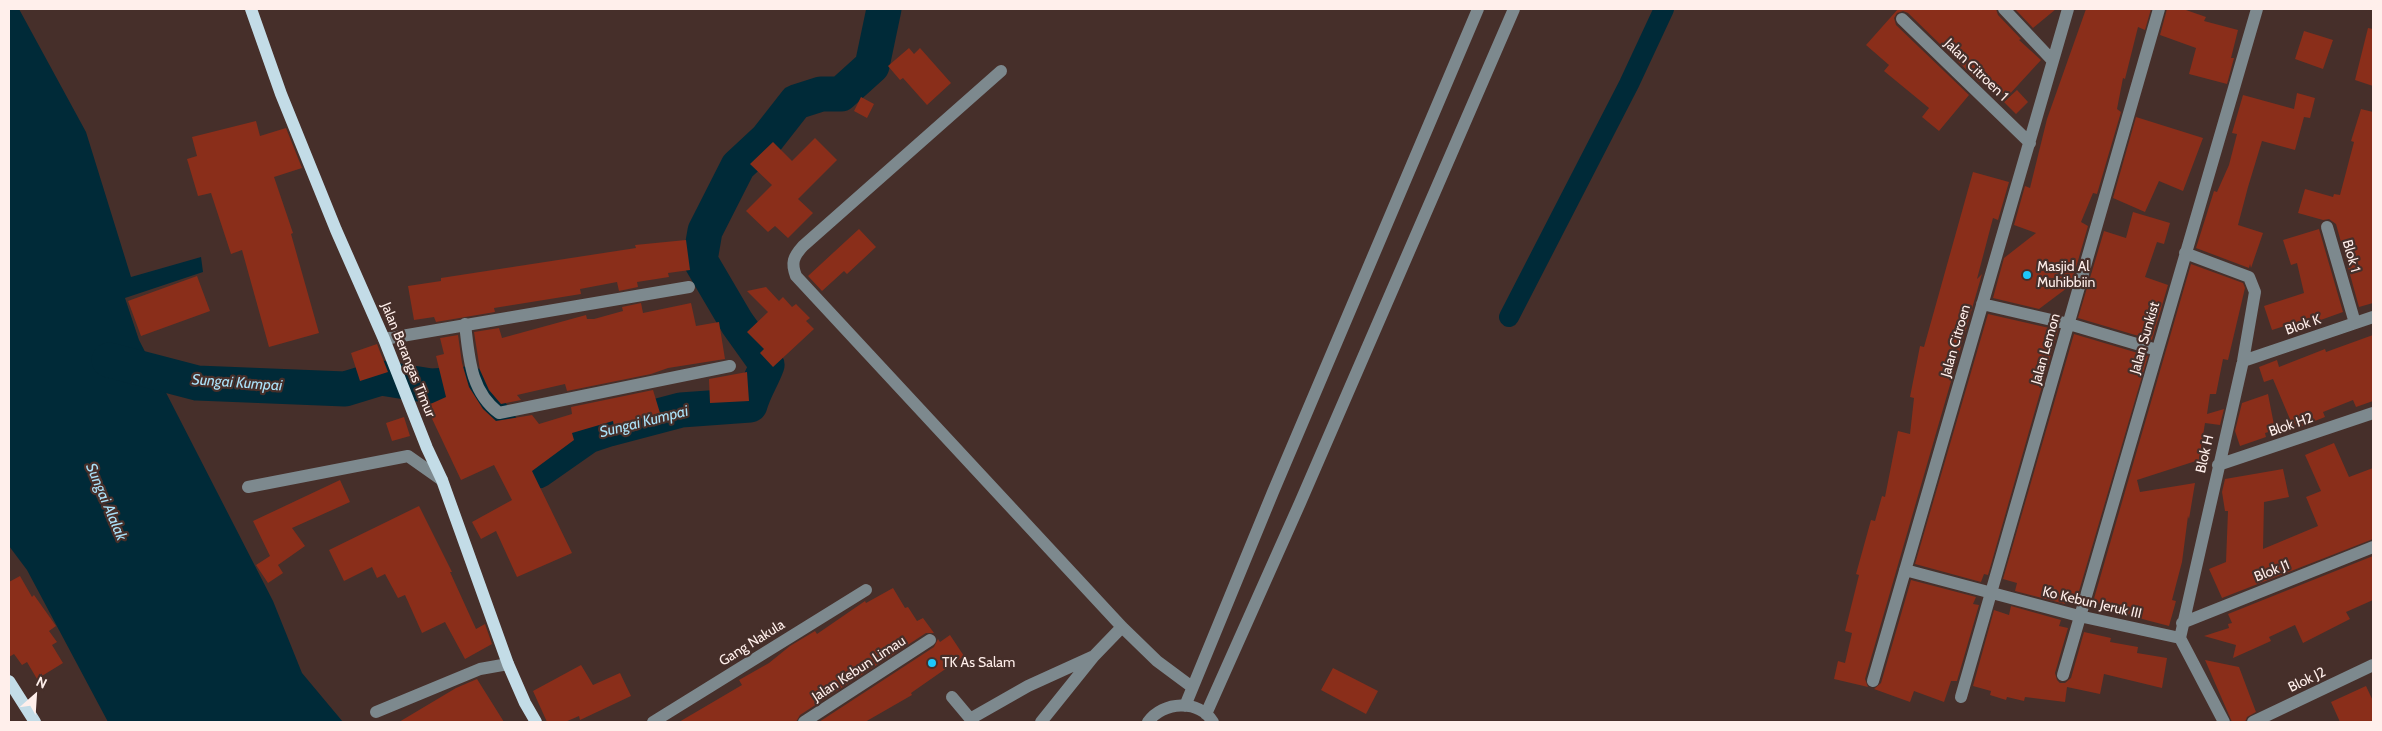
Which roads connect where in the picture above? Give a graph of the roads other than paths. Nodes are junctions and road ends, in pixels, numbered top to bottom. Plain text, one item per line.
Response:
1 (251, 9) edge
2 (1478, 9) edge
3 (1514, 9) edge
4 (2004, 9) edge
5 (2068, 9) edge
6 (2159, 9) edge
7 (2257, 9) edge
8 (1902, 19) dead end
9 (2052, 60) junction
10 (1001, 71) dead end
11 (2030, 143) junction
12 (2327, 227) dead end
13 (2185, 252) junction
14 (689, 287) dead end
15 (1982, 304) junction
16 (2373, 317) edge
17 (2355, 323) junction
18 (465, 324) junction
19 (2069, 324) junction
20 (384, 339) junction
21 (2157, 350) junction
22 (2243, 361) junction
23 (730, 366) dead end
24 (2373, 413) edge
25 (2218, 465) junction
26 (442, 480) junction
27 (248, 487) dead end
28 (2373, 547) edge
29 (1905, 570) junction
30 (866, 590) dead end
31 (1991, 594) junction
32 (2079, 616) junction
33 (2182, 623) junction
34 (1122, 626) junction
35 (2180, 638) junction
36 (930, 640) dead end
37 (1094, 656) junction
38 (508, 664) junction
39 (2373, 665) edge
40 (2063, 675) dead end
41 (9, 681) edge
42 (1873, 681) dead end
43 (1192, 687) junction
44 (952, 697) dead end
45 (1961, 697) dead end
46 (1185, 706) junction
47 (376, 712) dead end
48 (1210, 718) edge
49 (972, 721) edge
50 (35, 722) edge
51 (536, 722) edge
52 (653, 722) edge
53 (804, 722) edge
54 (1042, 722) edge
55 (1148, 722) edge
56 (2224, 722) edge
57 (2253, 722) edge

1 - 20 main road, Jalan Berangas Timur
2 - 43 street
3 - 48 street
4 - 9 street
5 - 9 street, Jalan Citroen
6 - 19 street, Jalan Lemon
7 - 13 street, Jalan Sunkist
8 - 11 street, Jalan Citroen 1
9 - 11 street, Jalan Citroen
10 - 34 street
11 - 15 street, Jalan Citroen
12 - 17 street, Blok 1
13 - 21 street, Jalan Sunkist
13 - 22 street, Blok H
14 - 18 street
15 - 19 street
15 - 29 street, Jalan Citroen
16 - 17 street, Blok K
17 - 22 street, Blok K
18 - 20 street
18 - 23 street
19 - 21 street
19 - 31 street, Jalan Lemon
20 - 26 main road, Jalan Berangas Timur
21 - 32 street, Jalan Sunkist
22 - 25 street, Blok H
24 - 25 street, Blok H2
25 - 33 street, Blok H
26 - 27 street
26 - 38 main road, Jalan Berangas Timur
28 - 33 street, Blok J1
29 - 31 street, Ko Kebun Jeruk III
29 - 42 street, Jalan Citroen
30 - 52 street, Gang Nakula
31 - 32 street, Ko Kebun Jeruk III
31 - 45 street, Jalan Lemon
32 - 35 street, Ko Kebun Jeruk III
32 - 40 street, Jalan Sunkist
33 - 35 street, Blok H
34 - 37 street
34 - 43 street
35 - 56 street
36 - 53 street, Jalan Kebun Limau
37 - 49 street
37 - 54 street
38 - 47 street
38 - 51 main road, Jalan Berangas Timur
39 - 57 street, Blok J2
41 - 50 main road
43 - 46 street
44 - 49 street
46 - 48 street
46 - 55 street

